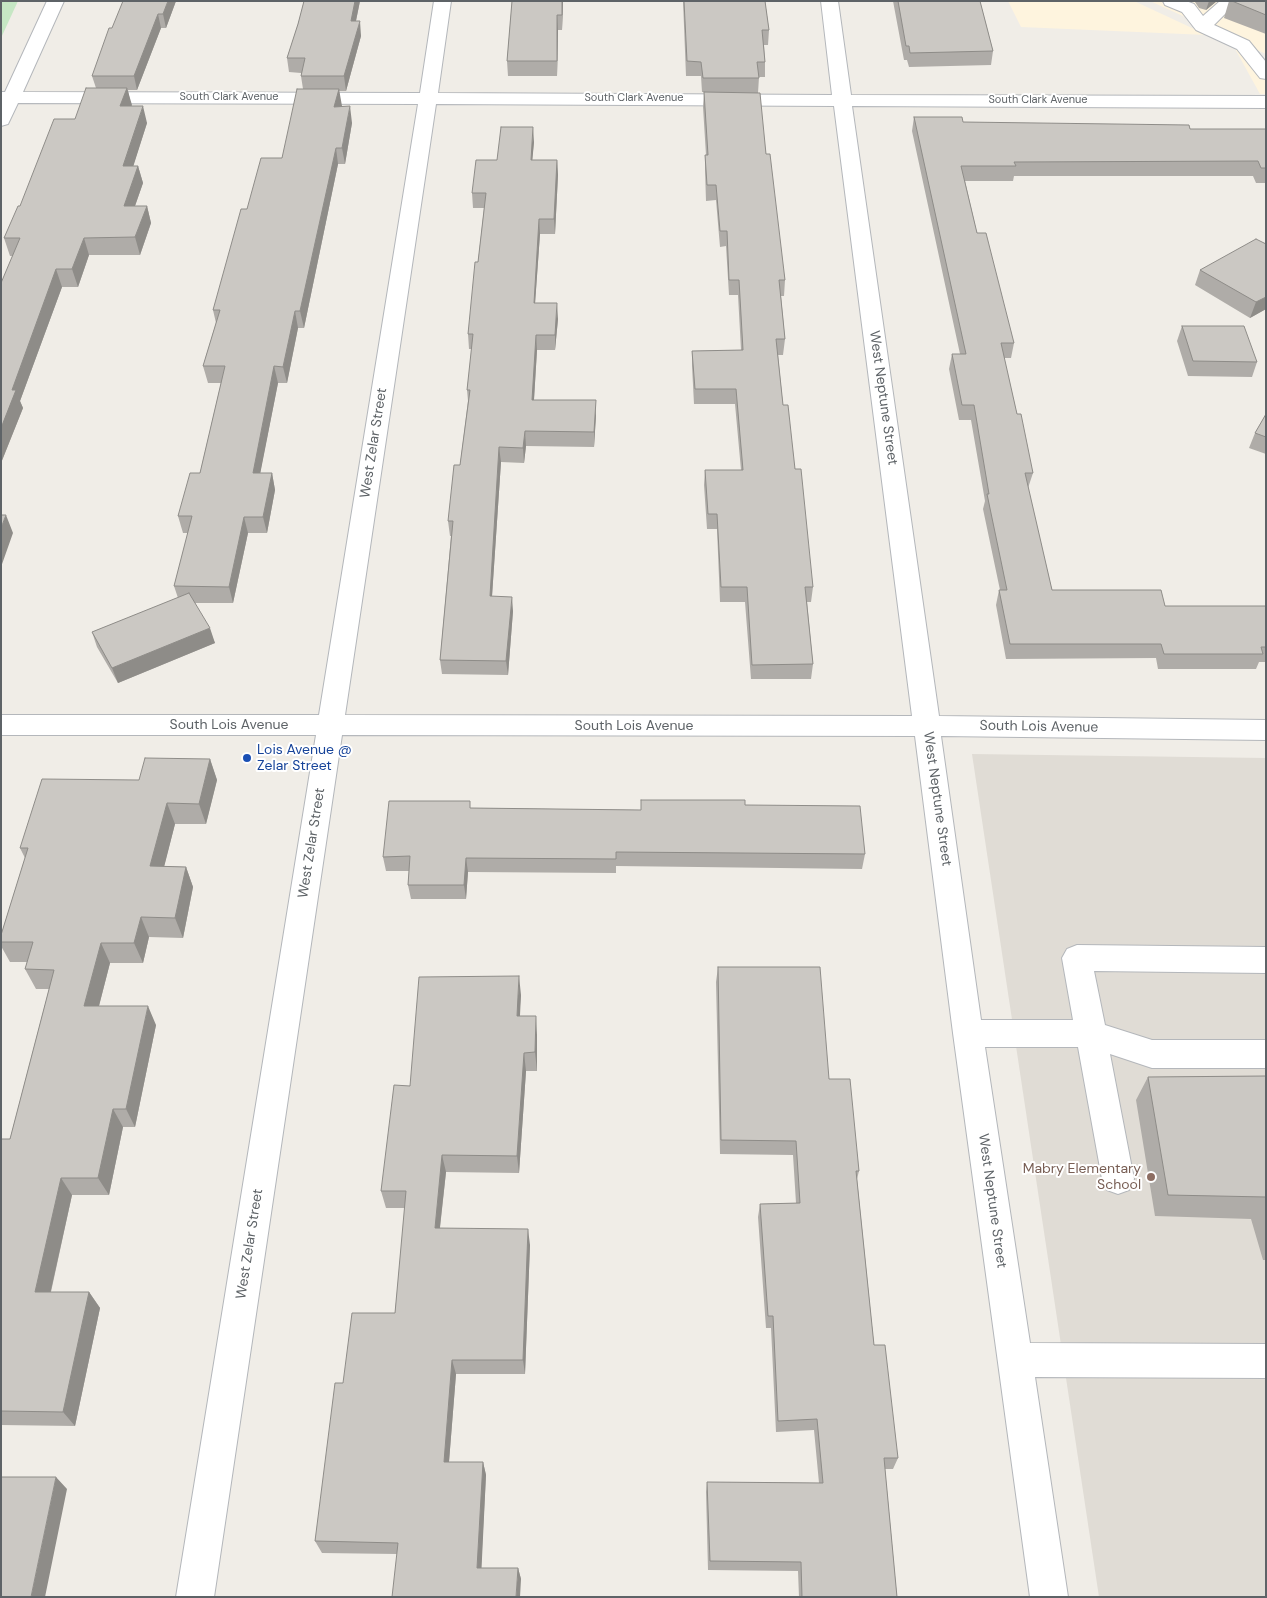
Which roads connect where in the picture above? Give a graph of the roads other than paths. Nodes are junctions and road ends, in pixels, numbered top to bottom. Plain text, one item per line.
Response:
1 (56, 1) edge
2 (443, 1) edge
3 (829, 1) edge
4 (1171, 1) edge
5 (1230, 1) edge
6 (1202, 26) junction
7 (1242, 45) junction
8 (1266, 48) edge
9 (1266, 74) edge
10 (7, 97) edge
11 (428, 98) junction
12 (842, 99) junction
13 (1266, 102) edge
14 (1, 120) edge
15 (1, 725) edge
16 (330, 725) junction
17 (927, 726) junction
18 (1266, 730) edge
19 (1266, 960) edge
20 (968, 1032) junction
21 (1091, 1034) junction
22 (1266, 1054) edge
23 (1118, 1179) dead end
24 (1016, 1360) junction
25 (1266, 1361) edge
26 (195, 1597) edge
27 (1049, 1597) edge

1 - 10 street
2 - 11 street, West Zelar Street
3 - 12 street, West Neptune Street
4 - 6 street
5 - 6 street
6 - 7 street
7 - 8 street
7 - 9 street
10 - 11 street, South Clark Avenue
10 - 14 street
11 - 12 street, South Clark Avenue
11 - 16 street, West Zelar Street
12 - 13 street, South Clark Avenue
12 - 17 street, West Neptune Street
15 - 16 street, South Lois Avenue
16 - 17 street, South Lois Avenue
16 - 26 street, West Zelar Street
17 - 18 street, South Lois Avenue
17 - 20 street, West Neptune Street
19 - 21 street
20 - 21 street
20 - 24 street, West Neptune Street
21 - 22 street
21 - 23 street
24 - 25 street
24 - 27 street, West Neptune Street

